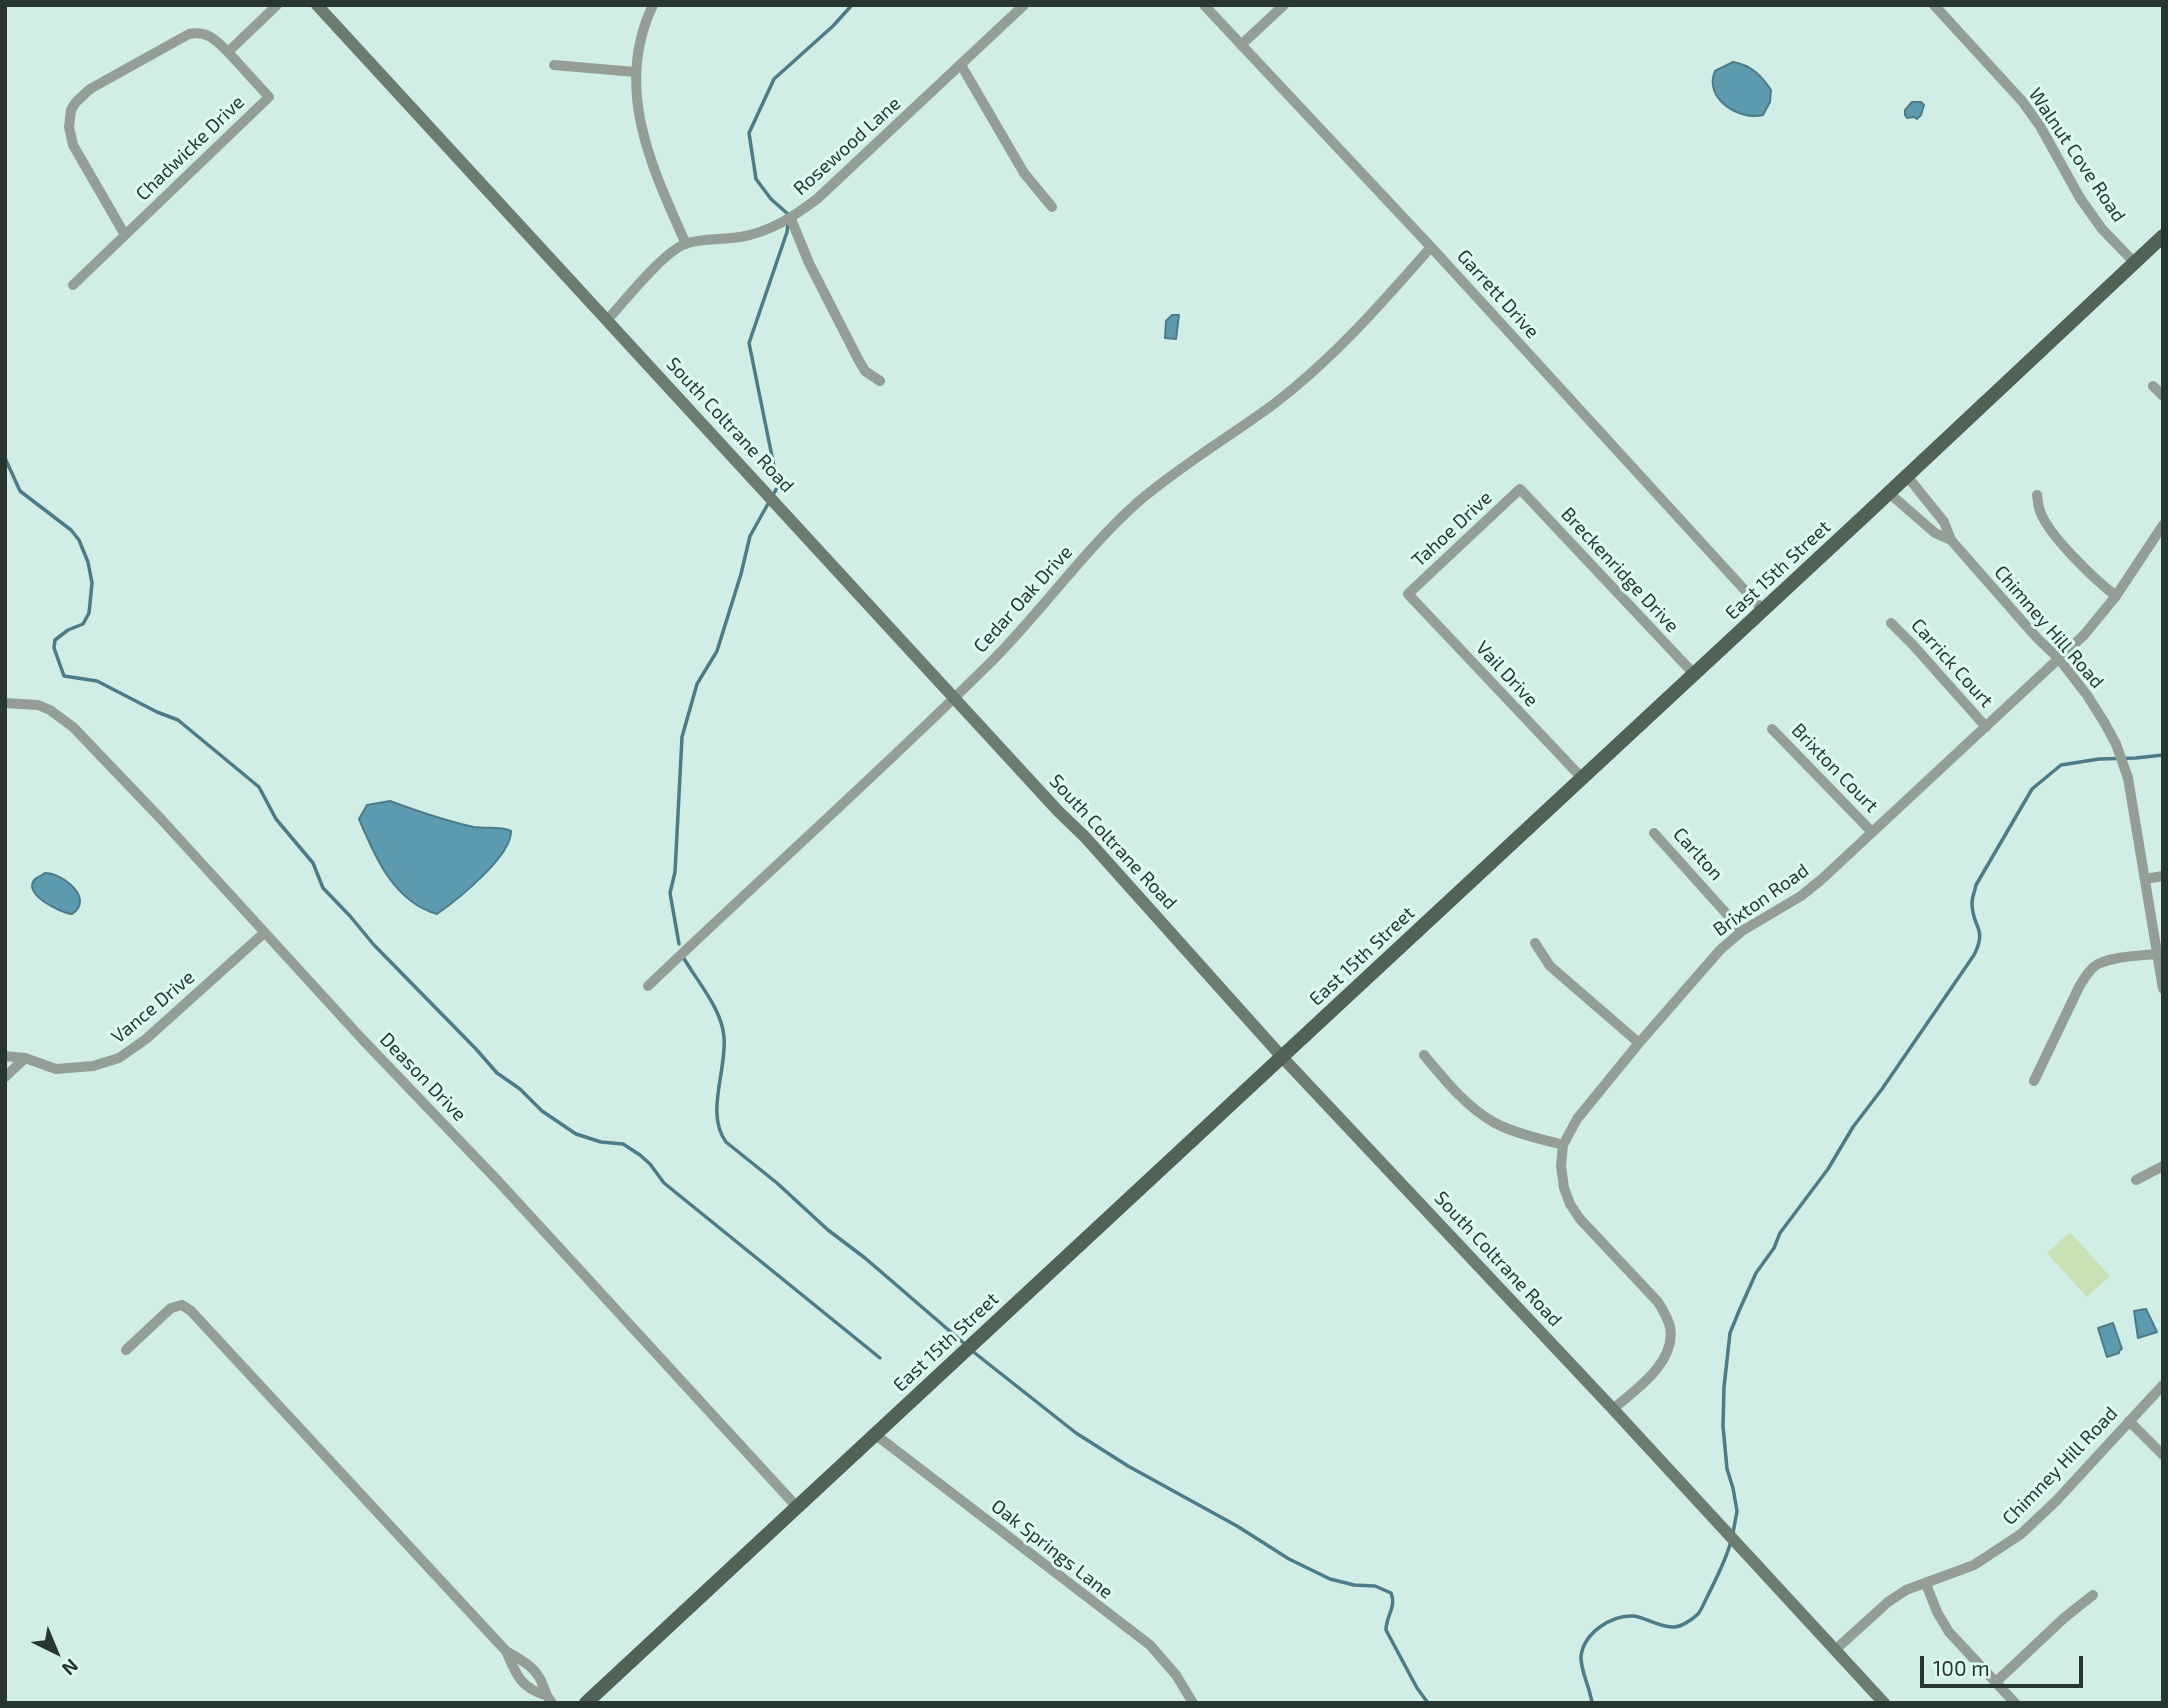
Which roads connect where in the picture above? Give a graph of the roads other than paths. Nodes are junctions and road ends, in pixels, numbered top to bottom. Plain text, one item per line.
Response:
1 (277, 5) edge
2 (317, 5) edge
3 (653, 5) edge
4 (1024, 5) edge
5 (1204, 5) edge
6 (1284, 5) edge
7 (1934, 5) edge
8 (1241, 45) junction
9 (228, 52) junction
10 (554, 65) dead end
11 (961, 65) junction
12 (635, 72) junction
13 (1052, 207) dead end
14 (787, 221) junction
15 (125, 234) junction
16 (2163, 236) edge
17 (686, 244) junction
18 (1431, 247) junction
19 (2134, 262) junction
20 (72, 285) dead end
21 (607, 320) junction
22 (880, 381) dead end
23 (2153, 386) dead end
24 (2163, 396) edge
25 (1907, 476) junction
26 (1520, 489) joint
27 (1889, 493) junction
28 (2037, 495) dead end
29 (2163, 525) edge
30 (1951, 540) junction
31 (1408, 594) joint
32 (2116, 596) junction
33 (1763, 610) junction
34 (1891, 623) dead end
35 (2059, 659) junction
36 (1694, 674) junction
37 (955, 697) junction
38 (5, 703) edge
39 (1986, 727) junction
40 (1772, 729) dead end
41 (1581, 778) junction
42 (1872, 832) junction
43 (1654, 833) dead end
44 (2163, 876) edge
45 (2145, 879) junction
46 (1742, 931) junction
47 (264, 933) junction
48 (1535, 943) dead end
49 (2156, 954) junction
50 (648, 986) dead end
51 (2163, 989) edge
52 (1639, 1043) junction
53 (1424, 1055) dead end
54 (5, 1056) edge
55 (1282, 1057) junction
56 (25, 1058) junction
57 (5, 1077) edge
58 (2034, 1081) dead end
59 (1563, 1145) junction
60 (2163, 1166) edge
61 (2136, 1180) dead end
62 (126, 1350) dead end
63 (2163, 1385) edge
64 (1613, 1409) junction
65 (2129, 1421) junction
66 (876, 1435) junction
67 (2163, 1455) edge
68 (797, 1507) junction
69 (1926, 1584) junction
70 (2094, 1595) dead end
71 (1835, 1650) junction
72 (506, 1651) junction
73 (1996, 1682) junction
74 (548, 1699) edge
75 (586, 1703) edge
76 (1193, 1703) edge
77 (1884, 1703) edge
78 (2015, 1703) edge

1 - 9 street
2 - 21 main road, South Coltrane Road
3 - 12 street
4 - 11 street, Rosewood Lane
5 - 8 street, Garrett Drive
6 - 8 street
7 - 19 street, Walnut Cove Road
8 - 18 street, Garrett Drive
9 - 15 street, Chadwicke Drive
9 - 15 street
10 - 12 street
11 - 13 street
11 - 14 street, Rosewood Lane
12 - 17 street
14 - 17 street, Rosewood Lane
14 - 22 street
15 - 20 street, Chadwicke Drive
16 - 19 main road, East 15th Street
17 - 21 street
18 - 33 street, Garrett Drive
18 - 37 street, Cedar Oak Drive
19 - 25 main road, East 15th Street
21 - 37 main road, South Coltrane Road
23 - 24 street
25 - 27 main road, East 15th Street
25 - 30 street
26 - 31 street, Tahoe Drive
26 - 36 street, Breckenridge Drive
27 - 30 street
27 - 33 main road, East 15th Street
28 - 32 street
29 - 32 street, Brixton Road
30 - 35 street, Chimney Hill Road
31 - 41 street, Vail Drive
32 - 35 street, Brixton Road
33 - 36 main road, East 15th Street
34 - 39 street, Carrick Court
35 - 39 street, Brixton Road
35 - 45 street, Chimney Hill Road
36 - 41 main road, East 15th Street
37 - 50 street, Cedar Oak Drive
37 - 55 main road, South Coltrane Road
38 - 47 street, Deason Drive
39 - 42 street, Brixton Road
40 - 42 street, Brixton Court
41 - 55 main road, East 15th Street
42 - 46 street, Brixton Road
43 - 46 street, Carlton
44 - 45 street
45 - 49 street, Chimney Hill Road
46 - 52 street, Brixton Road
47 - 56 street, Vance Drive
47 - 68 street, Deason Drive
48 - 52 street
49 - 51 street, Chimney Hill Road
49 - 58 street
52 - 59 street, Brixton Road
53 - 59 street
54 - 56 street, Vance Drive
55 - 64 main road, South Coltrane Road
55 - 66 main road, East 15th Street
56 - 57 street
59 - 64 street, Brixton Road
60 - 61 street
62 - 72 street
63 - 65 street, Chimney Hill Road
64 - 71 main road, South Coltrane Road
65 - 67 street
65 - 69 street, Chimney Hill Road
66 - 68 main road, East 15th Street
66 - 76 street, Oak Springs Lane
68 - 75 main road, East 15th Street
69 - 71 street, Chimney Hill Road
69 - 73 street
70 - 73 street
71 - 77 main road, South Coltrane Road
72 - 74 street
72 - 74 street
73 - 78 street

